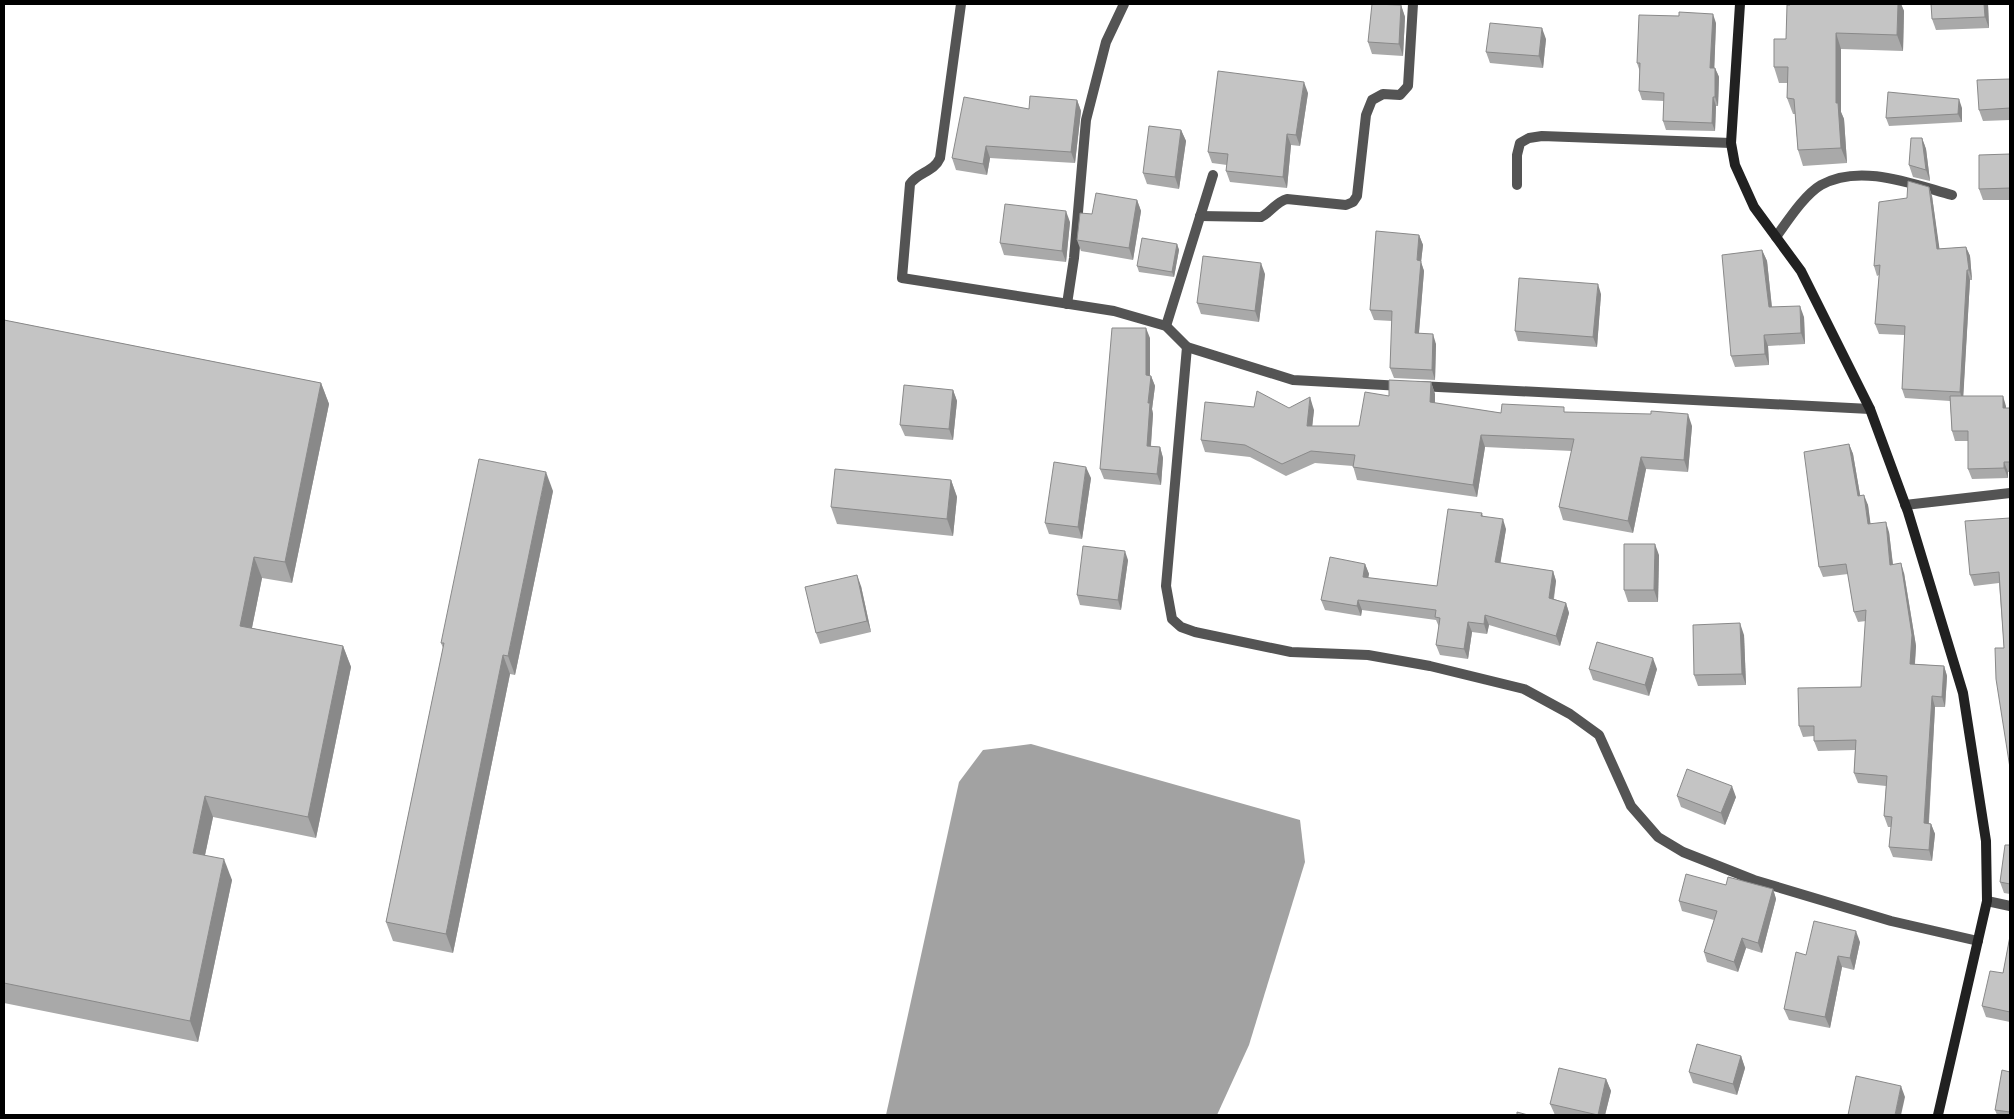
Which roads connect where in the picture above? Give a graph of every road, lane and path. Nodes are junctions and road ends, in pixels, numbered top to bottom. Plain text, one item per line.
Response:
1 (961, 4) edge
2 (1124, 4) edge
3 (1413, 4) edge
4 (1740, 4) edge
5 (1732, 143) junction
6 (1213, 175) dead end
7 (1517, 185) dead end
8 (1952, 195) dead end
9 (1200, 216) junction
10 (1776, 237) junction
11 (1067, 304) junction
12 (1166, 326) junction
13 (1187, 347) junction
14 (1870, 409) junction
15 (2010, 493) edge
16 (1905, 505) junction
17 (1987, 901) junction
18 (2010, 906) edge
19 (1978, 941) junction
20 (1938, 1115) edge

1 - 11 street
2 - 11 street
3 - 9 street
4 - 5 street
5 - 7 street
5 - 10 street
6 - 9 street
8 - 10 street
9 - 12 street
10 - 14 street
11 - 12 street
12 - 13 street
13 - 14 street
13 - 19 street
14 - 16 street
15 - 16 street
16 - 17 street
17 - 18 street
17 - 19 street
19 - 20 street

